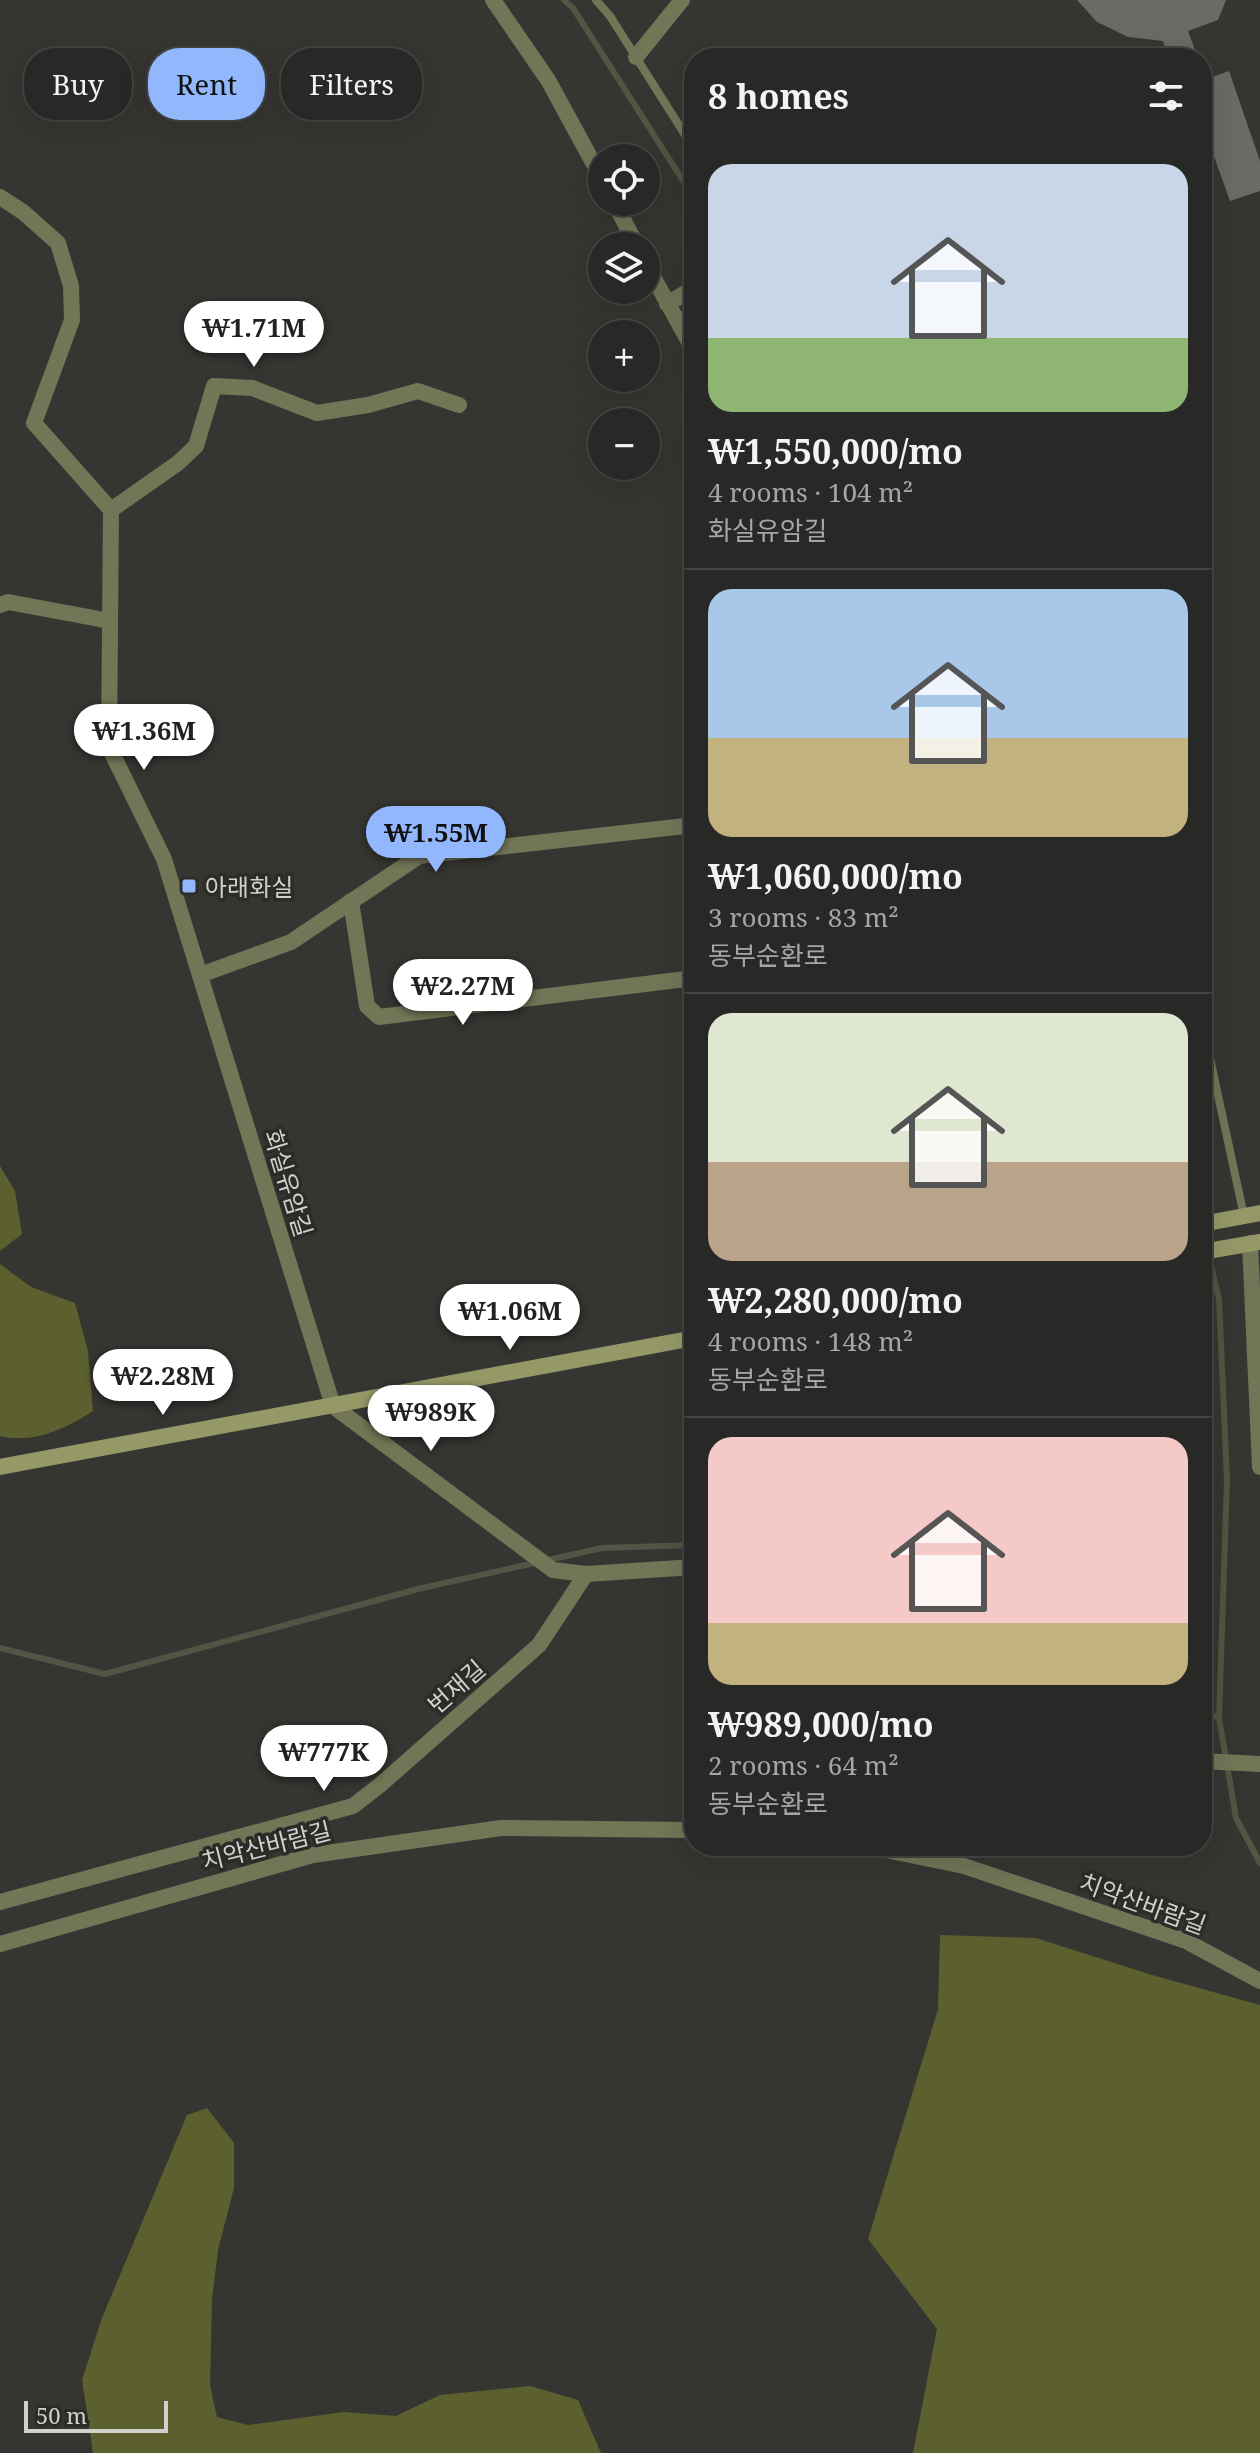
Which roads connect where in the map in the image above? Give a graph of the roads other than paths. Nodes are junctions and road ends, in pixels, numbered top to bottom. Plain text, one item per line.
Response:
1 (493, 0) edge
2 (596, 0) edge
3 (682, 0) edge
4 (636, 57) junction
5 (684, 133) edge
6 (588, 153) edge
7 (0, 197) edge
8 (660, 284) edge
9 (684, 294) edge
10 (672, 302) junction
11 (684, 329) edge
12 (459, 405) dead end
13 (111, 510) junction
14 (0, 605) edge
15 (110, 621) junction
16 (684, 826) edge
17 (351, 901) junction
18 (200, 975) junction
19 (684, 979) edge
20 (1212, 1060) edge
21 (1252, 1214) edge
22 (1212, 1222) edge
23 (1255, 1242) edge
24 (1212, 1250) edge
25 (684, 1340) edge
26 (333, 1406) junction
27 (0, 1467) edge
28 (1260, 1467) edge
29 (684, 1568) edge
30 (586, 1574) junction
31 (1212, 1762) edge
32 (1259, 1764) edge
33 (684, 1830) edge
34 (915, 1856) edge
35 (0, 1902) edge
36 (0, 1944) edge
37 (1260, 1981) edge

1 - 6 street
2 - 4 lane
3 - 4 street
4 - 5 lane
7 - 13 street
8 - 10 street
9 - 10 street
10 - 11 street
12 - 13 street
13 - 15 street, 화실유암길
14 - 15 street
15 - 18 street, 화실유암길
16 - 17 street
17 - 18 street
17 - 19 street
18 - 26 street, 화실유암길
20 - 21 lane
21 - 22 street
21 - 23 street
23 - 24 street
23 - 28 street
25 - 26 street
26 - 27 street
26 - 30 street
29 - 30 street
30 - 35 street, 번재길
31 - 32 street
33 - 36 street, 치악산바람길
34 - 37 street, 치악산바람길

